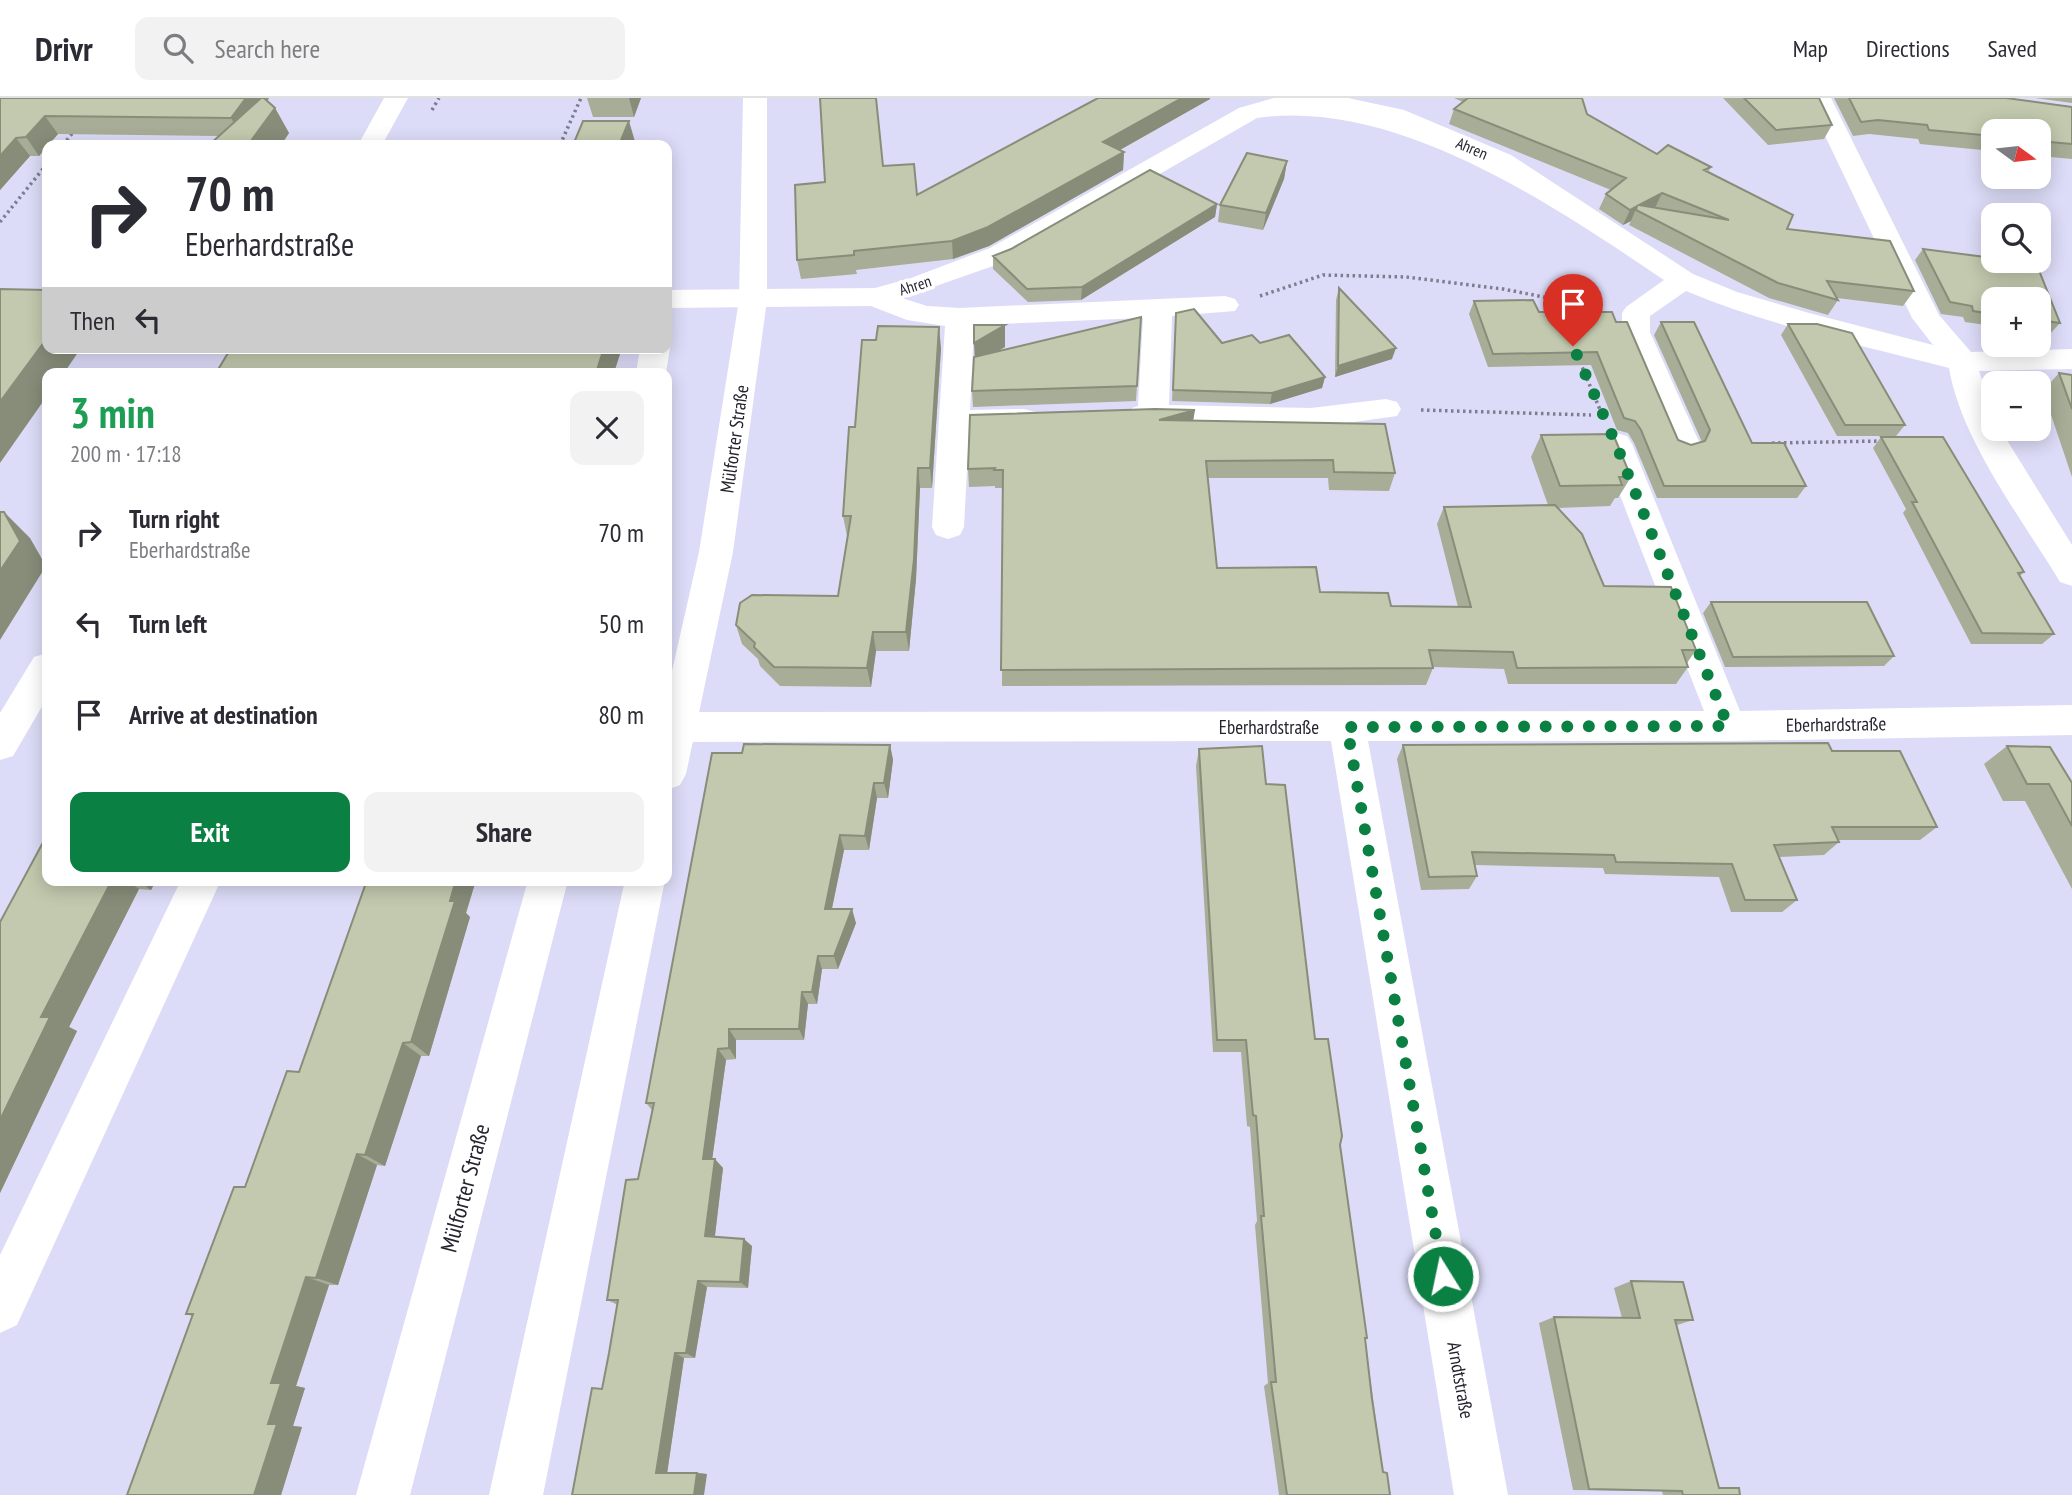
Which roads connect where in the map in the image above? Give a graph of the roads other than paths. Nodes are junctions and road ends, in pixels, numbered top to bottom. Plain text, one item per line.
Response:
1 (396, 98) edge
2 (755, 98) edge
3 (1819, 98) edge
4 (373, 140) edge
5 (1683, 280) junction
6 (876, 297) junction
7 (672, 299) edge
8 (753, 300) junction
9 (1225, 305) road end
10 (1158, 309) junction
11 (960, 317) junction
12 (2072, 359) edge
13 (1963, 362) junction
14 (1386, 409) road end
15 (1153, 414) junction
16 (1113, 416) edge
17 (1047, 418) edge
18 (954, 421) junction
19 (1616, 444) edge
20 (1684, 444) edge
21 (948, 527) dead end
22 (2072, 573) edge
23 (42, 675) edge
24 (2072, 720) edge
25 (1728, 726) junction
26 (677, 727) junction
27 (1347, 727) junction
28 (0, 745) edge
29 (672, 750) edge
30 (198, 886) edge
31 (546, 886) edge
32 (644, 886) edge
33 (0, 1307) edge
34 (383, 1495) edge
35 (516, 1495) edge
36 (1481, 1495) edge

1 - 4 street
2 - 8 street, Mülforter Straße
3 - 13 street
5 - 6 street, Ahren
5 - 13 street, Ahren
5 - 20 street
6 - 8 street, Ahren
6 - 11 street, Ahren
7 - 8 street, Ahren
8 - 26 street, Mülforter Straße
9 - 10 street, Ahren
10 - 11 street, Ahren
10 - 15 street
11 - 18 street
12 - 13 street, Ahren
13 - 22 street
14 - 15 street
15 - 16 street
17 - 18 street
18 - 21 street
19 - 25 street
23 - 28 street
24 - 25 street, Eberhardstraße
25 - 27 street, Eberhardstraße
26 - 27 street, Eberhardstraße
26 - 29 street, Mülforter Straße
27 - 36 street, Arndtstraße
30 - 33 street
31 - 34 street, Mülforter Straße
32 - 35 street

